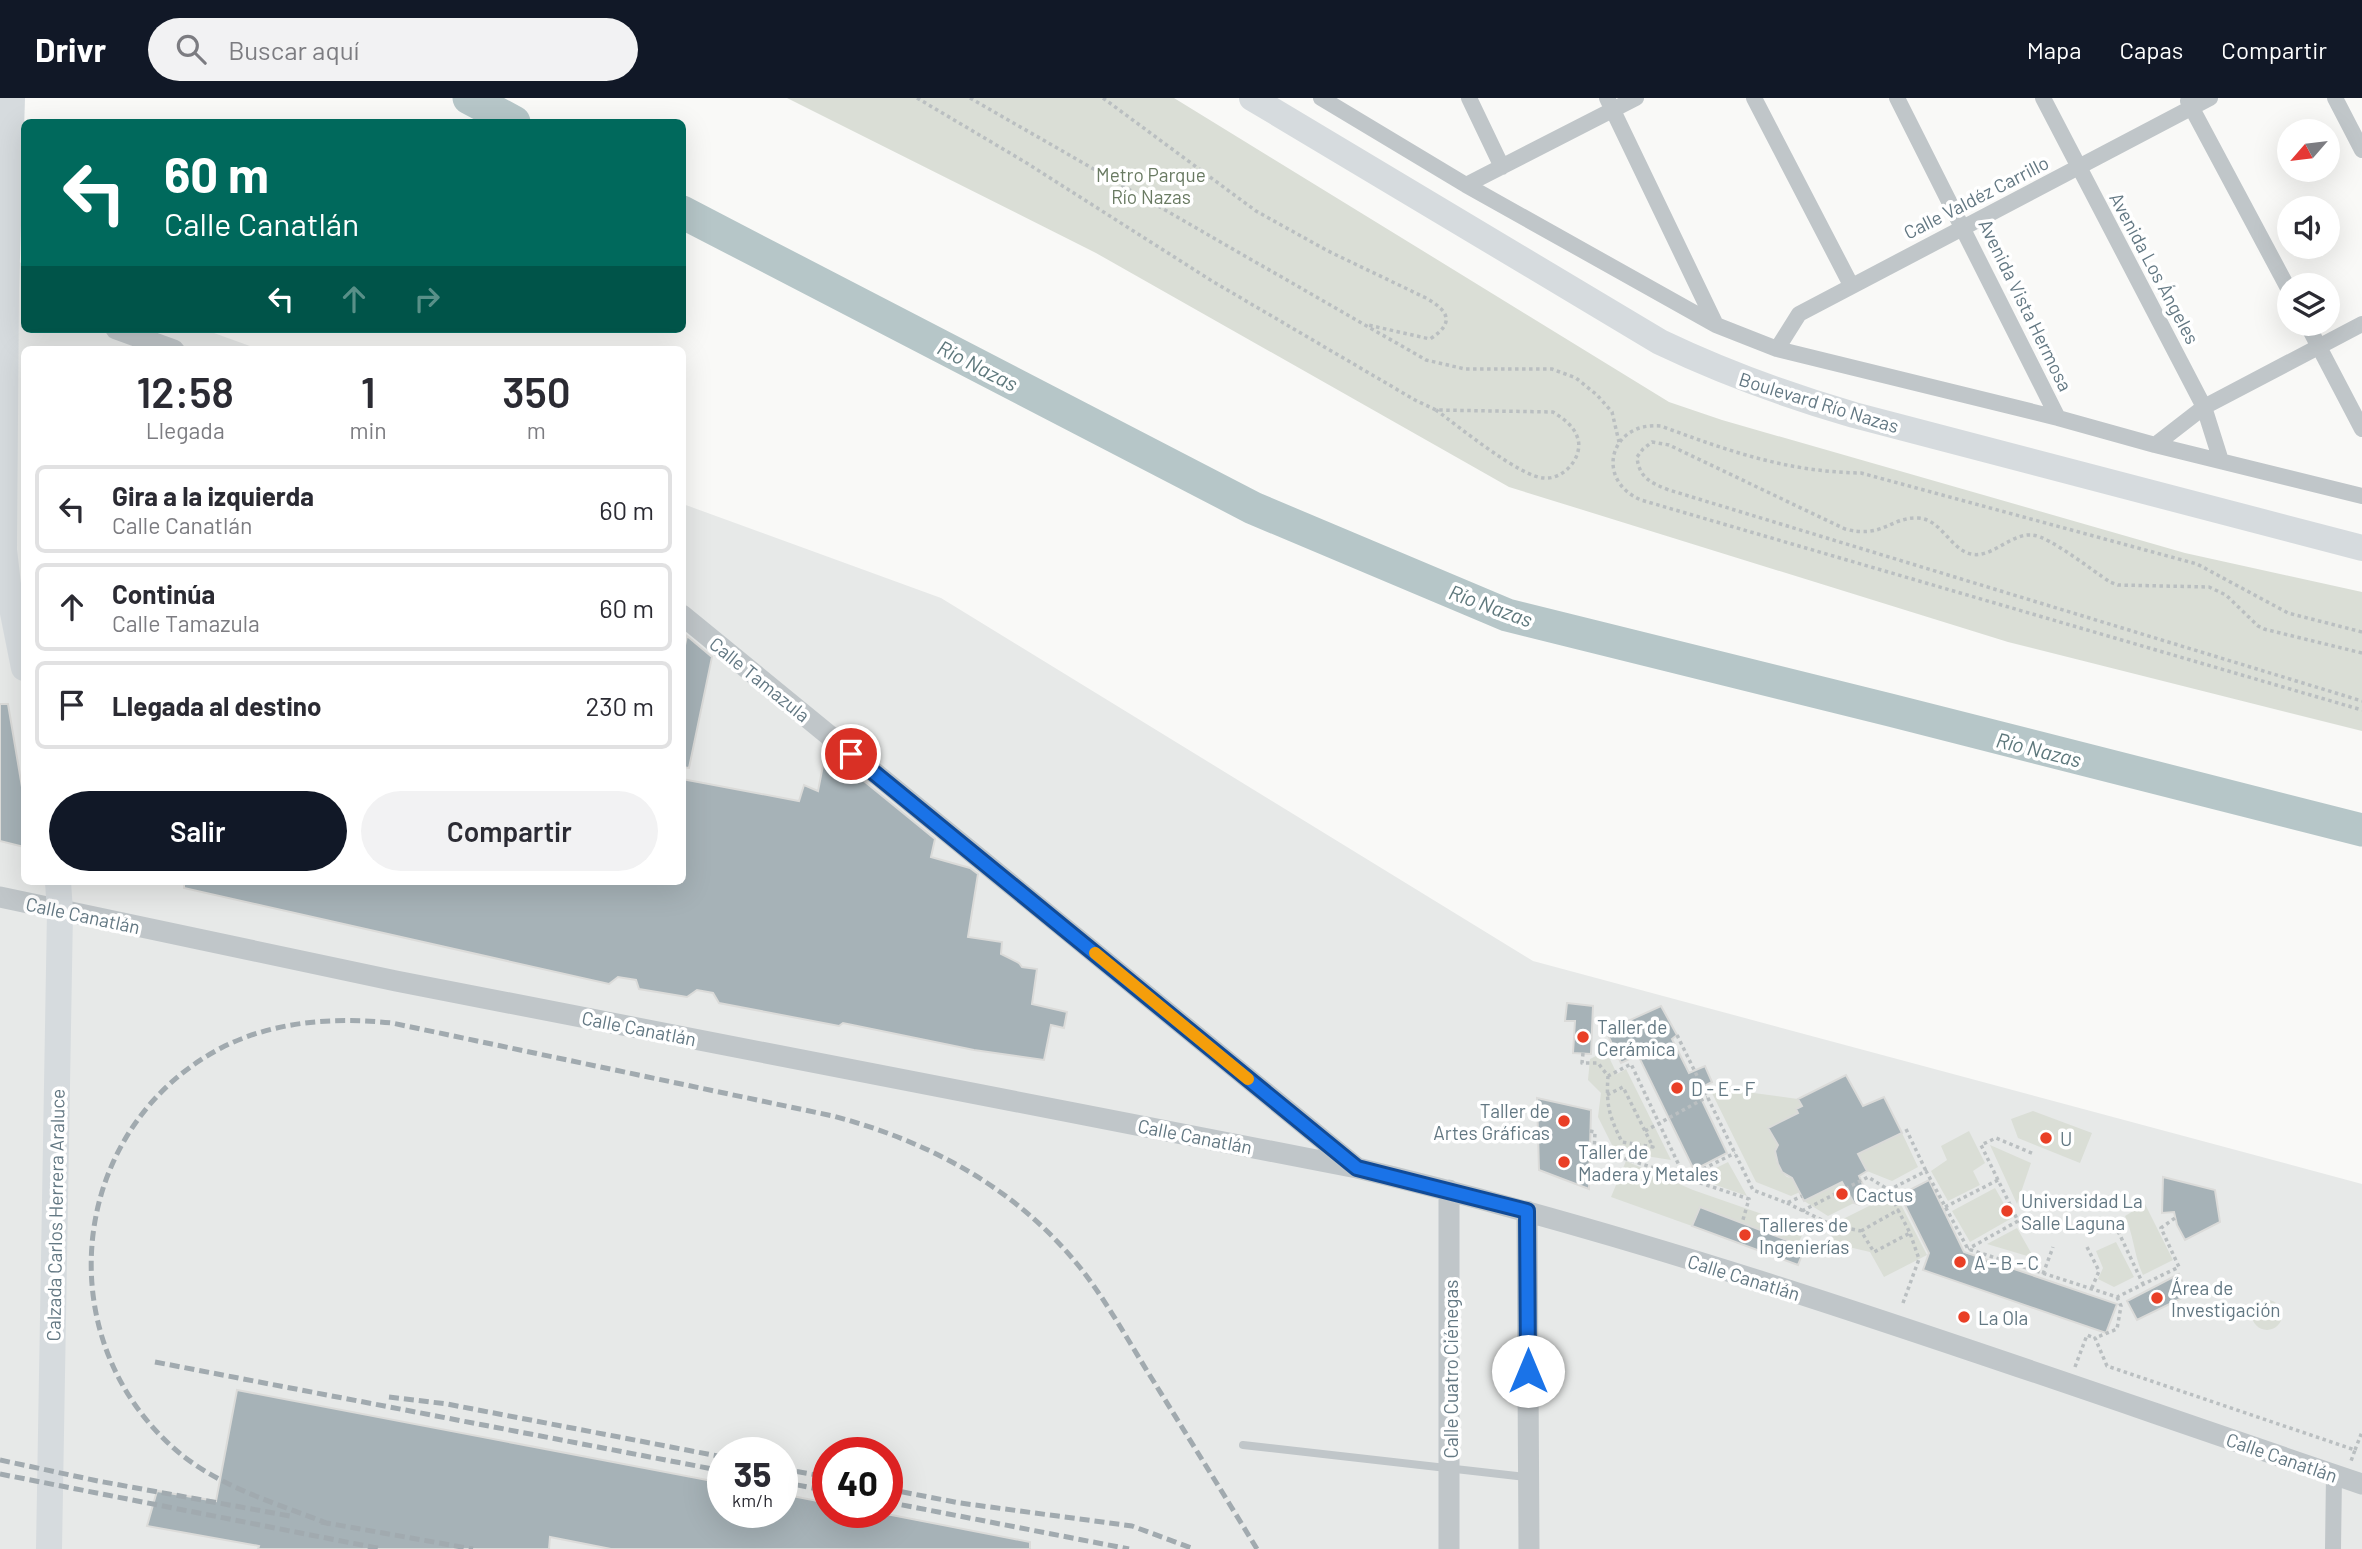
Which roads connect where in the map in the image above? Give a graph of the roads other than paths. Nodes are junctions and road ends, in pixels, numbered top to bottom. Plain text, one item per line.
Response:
1 (12, 98) edge
2 (1252, 98) edge
3 (1321, 98) edge
4 (1469, 98) edge
5 (1636, 98) edge
6 (1754, 98) edge
7 (1897, 98) edge
8 (2043, 98) edge
9 (2210, 98) edge
10 (2335, 98) edge
11 (2189, 103) edge
12 (1609, 104) edge
13 (2362, 150) edge
14 (1502, 167) junction
15 (2078, 168) junction
16 (1466, 185) junction
17 (1964, 228) junction
18 (2280, 273) edge
19 (1851, 285) junction
20 (10, 291) edge
21 (2362, 324) edge
22 (1716, 326) junction
23 (127, 333) edge
24 (2314, 336) edge
25 (163, 346) edge
26 (2319, 346) junction
27 (1777, 349) junction
28 (2204, 407) junction
29 (2058, 418) junction
30 (2362, 429) edge
31 (2155, 445) junction
32 (2221, 461) junction
33 (2362, 496) edge
34 (2362, 548) edge
35 (686, 618) edge
36 (21, 653) edge
37 (58, 885) edge
38 (0, 897) edge
39 (60, 911) junction
40 (1357, 1168) junction
41 (1449, 1190) junction
42 (1527, 1211) junction
43 (1243, 1445) dead end
44 (1450, 1469) junction
45 (2341, 1470) junction
46 (1529, 1477) junction
47 (2362, 1484) edge
48 (50, 1549) edge
49 (1449, 1549) edge
50 (1529, 1549) edge
51 (2333, 1549) edge

1 - 20 main road
2 - 34 main road, Boulevard Río Nazas
3 - 16 street, Boulevard Río Nazas
4 - 14 street
5 - 12 street
6 - 19 street
7 - 17 street, Avenida Vista Hermosa
8 - 15 street, Avenida Los Ángeles
9 - 11 street, Calle Valdéz Carrillo
10 - 13 street
11 - 15 street, Calle Valdéz Carrillo
11 - 18 street
12 - 14 street
12 - 22 street
14 - 16 street
15 - 17 street, Calle Valdéz Carrillo
15 - 28 street, Avenida Los Ángeles
16 - 22 street, Boulevard Río Nazas
17 - 19 street, Calle Valdéz Carrillo
17 - 29 street, Avenida Vista Hermosa
19 - 27 street, Calle Valdéz Carrillo
20 - 36 main road
21 - 26 street
22 - 27 street, Boulevard Río Nazas
23 - 25 street
24 - 26 street
26 - 28 street
26 - 30 street
27 - 29 street, Boulevard Río Nazas
28 - 31 street
28 - 32 street, Avenida Los Ángeles
29 - 31 street, Boulevard Río Nazas
31 - 32 street, Boulevard Río Nazas
32 - 33 street, Boulevard Río Nazas
35 - 40 street, Calle Tamazula
37 - 39 main road, Calzada Carlos Herrera Araluce
38 - 39 street, Calle Canatlán
39 - 40 street, Calle Canatlán
39 - 48 main road, Calzada Carlos Herrera Araluce
40 - 41 street, Calle Canatlán
41 - 42 street, Calle Canatlán
41 - 44 street, Calle Cuatro Ciénegas
42 - 45 street, Calle Canatlán
42 - 46 street
43 - 44 lane
44 - 46 lane
44 - 49 street, Calle Cuatro Ciénegas
45 - 47 street, Calle Canatlán
45 - 51 street
46 - 50 street

